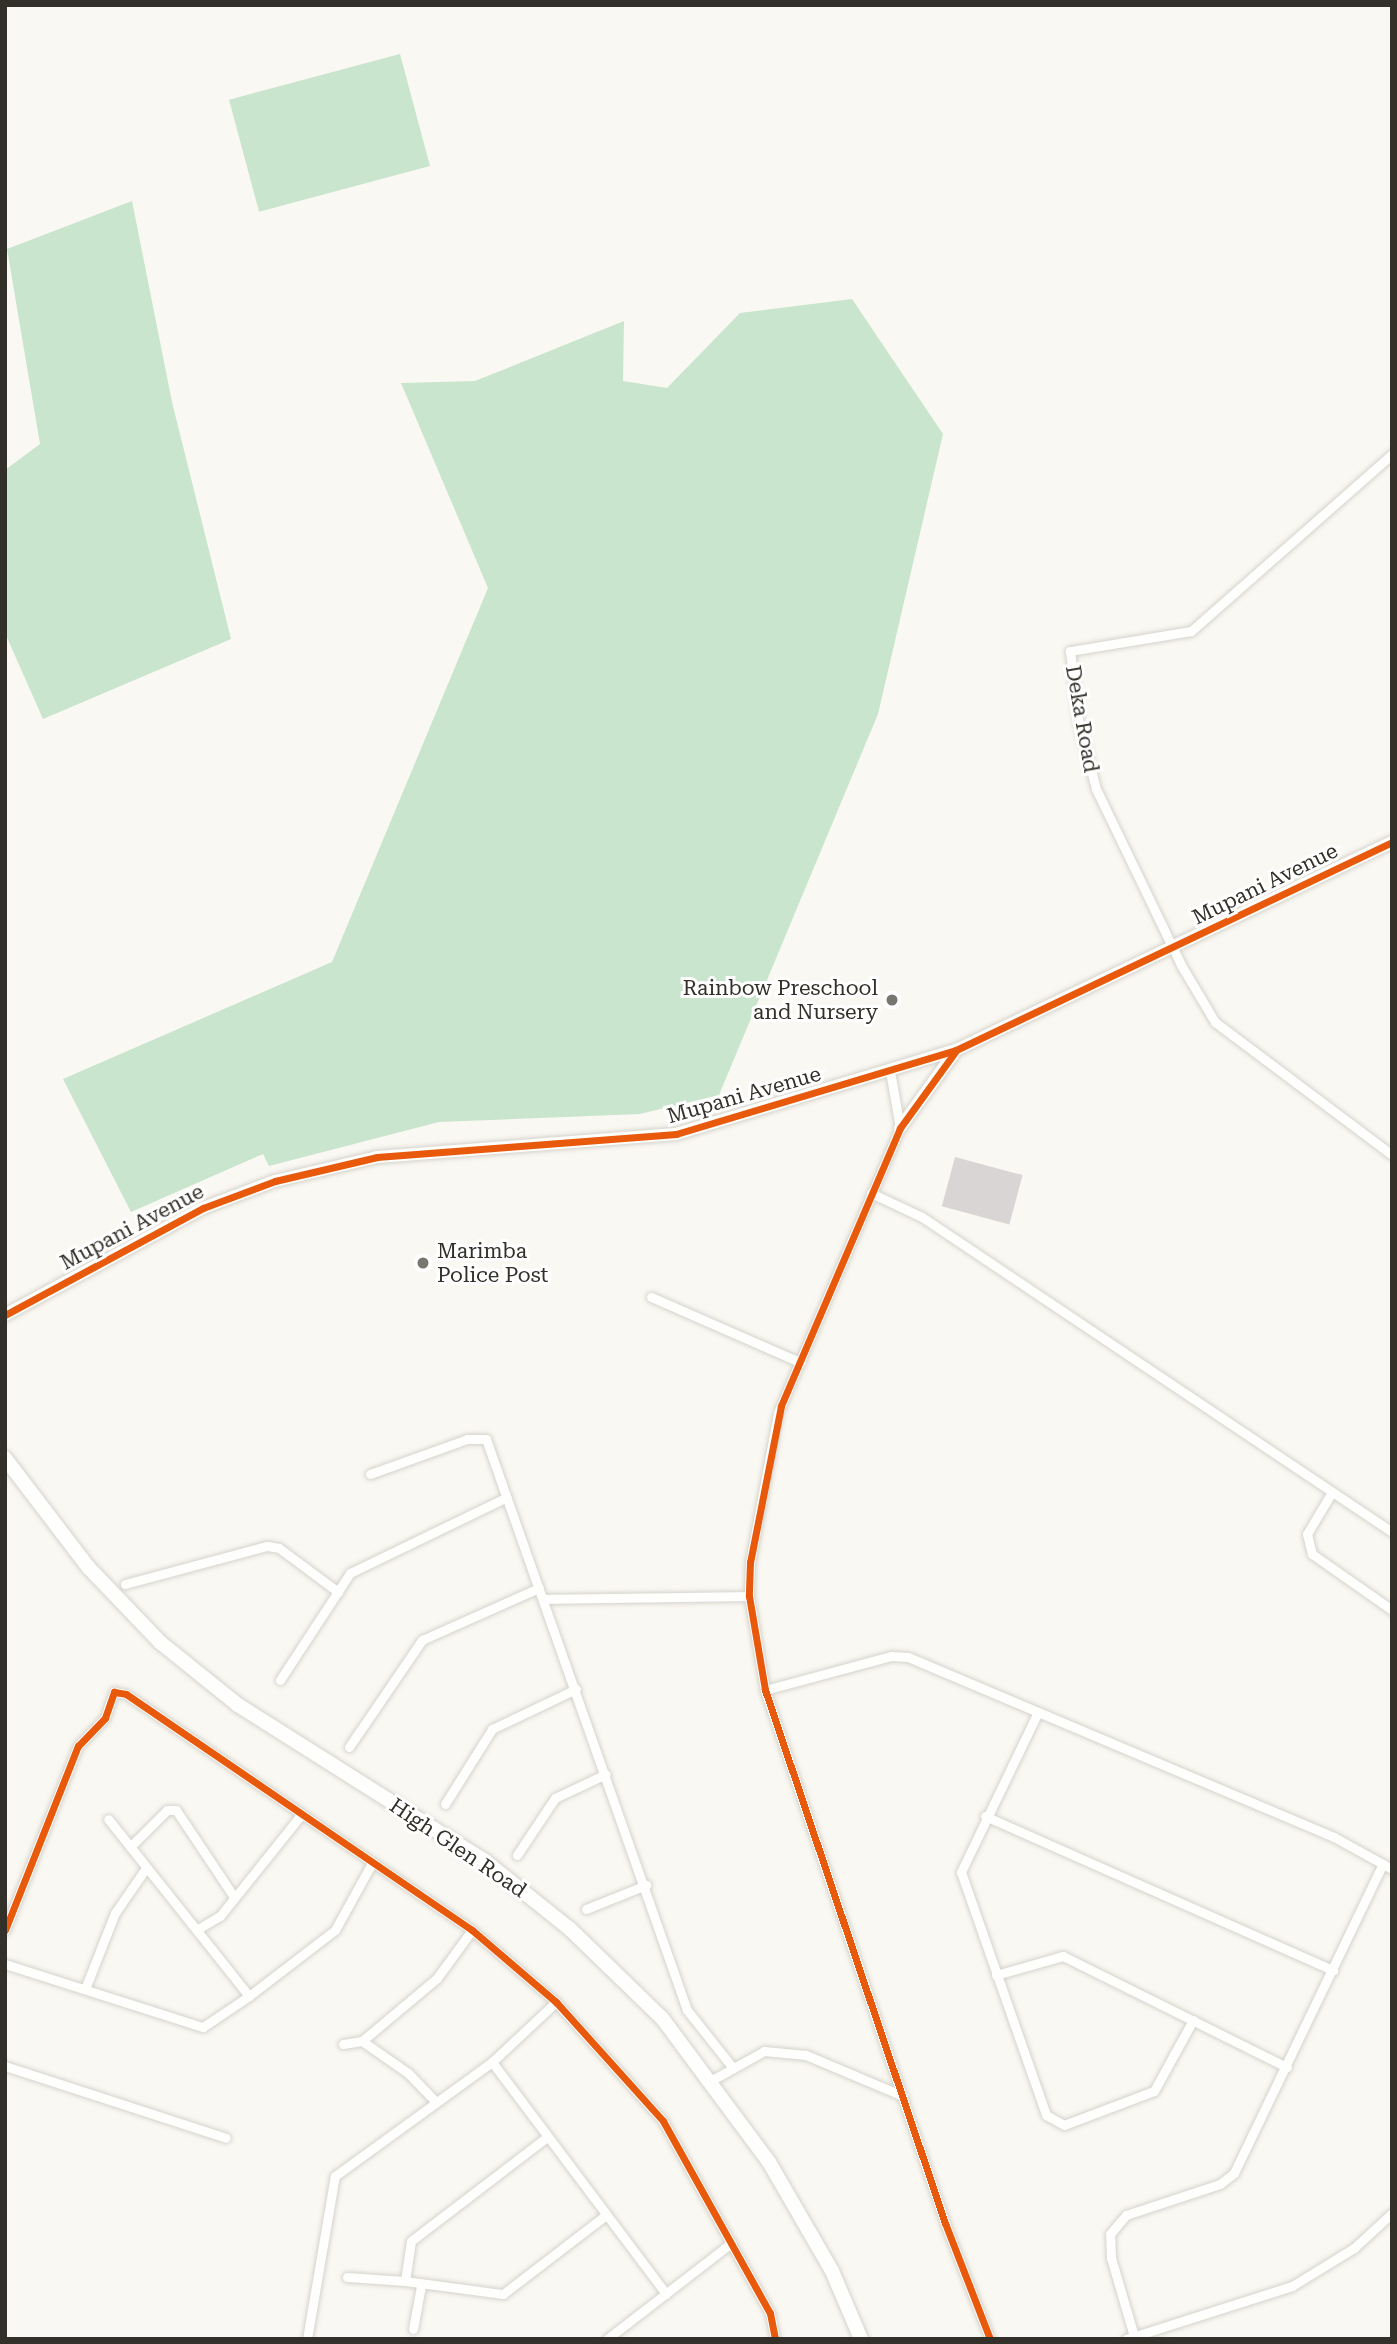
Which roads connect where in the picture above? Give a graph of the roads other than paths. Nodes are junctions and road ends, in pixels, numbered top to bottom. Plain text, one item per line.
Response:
1 (1392, 454) edge
2 (1392, 842) edge
3 (1173, 949) junction
4 (956, 1050) junction
5 (890, 1071) junction
6 (900, 1128) junction
7 (1392, 1154) edge
8 (871, 1193) junction
9 (651, 1297) dead end
10 (5, 1315) edge
11 (800, 1362) junction
12 (5, 1458) edge
13 (370, 1474) dead end
14 (1332, 1492) junction
15 (507, 1497) junction
16 (1392, 1532) edge
17 (125, 1584) dead end
18 (539, 1588) junction
19 (338, 1592) junction
20 (749, 1596) junction
21 (543, 1599) junction
22 (1392, 1610) edge
23 (281, 1680) dead end
24 (576, 1689) junction
25 (765, 1690) junction
26 (1038, 1712) junction
27 (349, 1747) dead end
28 (606, 1774) junction
29 (445, 1804) dead end
30 (302, 1815) junction
31 (985, 1816) junction
32 (108, 1819) dead end
33 (130, 1847) junction
34 (517, 1854) dead end
35 (372, 1863) junction
36 (1387, 1867) edge
37 (146, 1868) junction
38 (646, 1885) junction
39 (234, 1897) junction
40 (586, 1909) dead end
41 (198, 1929) junction
42 (5, 1930) edge
43 (472, 1930) junction
44 (5, 1964) edge
45 (1333, 1970) junction
46 (996, 1976) junction
47 (85, 1989) junction
48 (249, 1996) junction
49 (556, 2002) junction
50 (1193, 2020) junction
51 (362, 2041) junction
52 (343, 2044) dead end
53 (492, 2062) junction
54 (5, 2066) edge
55 (1287, 2067) junction
56 (733, 2068) junction
57 (712, 2080) junction
58 (903, 2096) junction
59 (434, 2100) junction
60 (226, 2137) dead end
61 (547, 2137) junction
62 (1392, 2213) edge
63 (606, 2215) junction
64 (731, 2243) junction
65 (347, 2277) dead end
66 (405, 2281) junction
67 (421, 2286) junction
68 (666, 2294) junction
69 (413, 2329) dead end
70 (1130, 2338) edge
71 (307, 2339) edge
72 (607, 2339) edge
73 (775, 2339) edge
74 (861, 2339) edge
75 (990, 2339) edge

1 - 3 street, Deka Road
2 - 3 street, Mupani Avenue
3 - 4 street, Mupani Avenue
3 - 7 street
4 - 5 street, Mupani Avenue
4 - 6 street
5 - 6 street
5 - 10 street, Mupani Avenue
6 - 8 street
8 - 11 street
8 - 14 street
9 - 11 street
11 - 20 street
12 - 57 main road, High Glen Road
13 - 15 street
14 - 16 street
14 - 22 street
15 - 18 street
15 - 19 street
17 - 19 street
18 - 21 street
18 - 27 street
19 - 23 street
20 - 21 street
20 - 25 street
21 - 24 street
24 - 28 street
24 - 29 street
25 - 26 street
25 - 58 street
26 - 31 street
26 - 36 street
28 - 34 street
28 - 38 street
30 - 35 street
30 - 39 street
30 - 42 street
31 - 45 street
31 - 46 street
32 - 33 street
33 - 37 street
33 - 39 street
35 - 43 street
35 - 48 street
36 - 45 street
37 - 41 street
37 - 47 street
38 - 40 street
38 - 56 street
39 - 41 street
41 - 48 street
43 - 49 street
43 - 51 street
44 - 47 street
45 - 55 street
46 - 50 street
46 - 50 street
47 - 48 street
49 - 53 street
49 - 64 street
50 - 55 street
51 - 52 street
51 - 59 street
53 - 59 street
53 - 61 street
54 - 60 street
55 - 70 street
56 - 57 street
56 - 58 street
57 - 74 main road, High Glen Road
58 - 75 street
59 - 71 street
61 - 63 street
61 - 66 street
62 - 70 street
63 - 67 street
63 - 68 street
64 - 68 street
64 - 73 street
65 - 66 street
66 - 67 street
67 - 69 street
68 - 72 street

